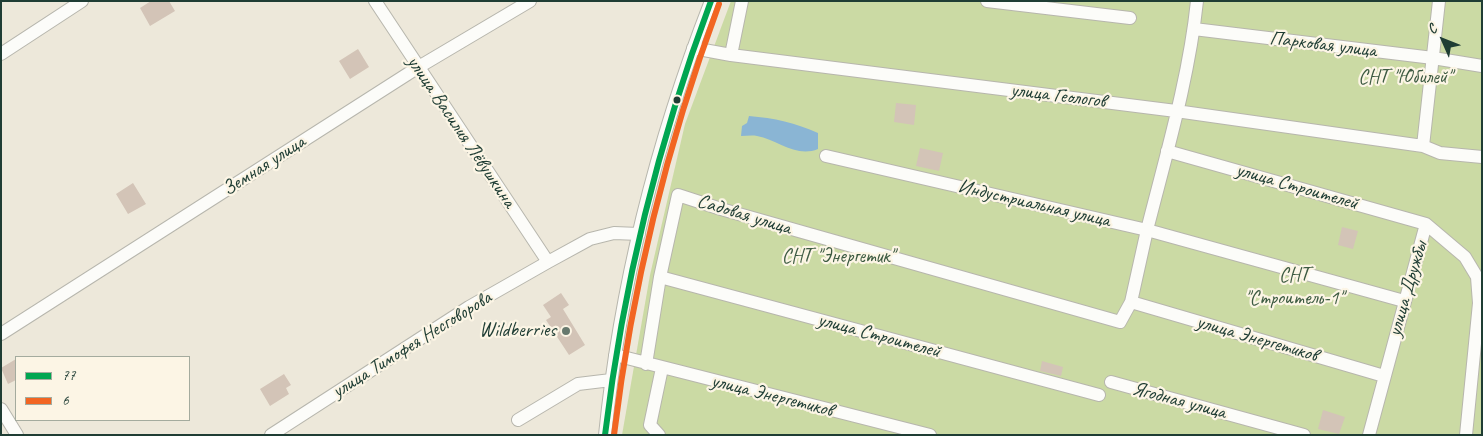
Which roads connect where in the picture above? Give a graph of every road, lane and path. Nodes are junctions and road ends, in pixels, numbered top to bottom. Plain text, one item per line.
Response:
1 (82, 1) edge
2 (375, 1) edge
3 (530, 1) edge
4 (711, 1) edge
5 (742, 1) edge
6 (987, 1) edge
7 (1196, 1) edge
8 (1439, 1) edge
9 (1130, 18) dead end
10 (1194, 29) junction
11 (693, 48) junction
12 (1, 54) edge
13 (731, 55) junction
14 (1433, 58) junction
15 (1482, 66) edge
16 (418, 68) junction
17 (1176, 114) junction
18 (1423, 146) junction
19 (1167, 151) junction
20 (826, 156) dead end
21 (1482, 158) edge
22 (1426, 224) junction
23 (1147, 230) junction
24 (640, 234) junction
25 (548, 262) junction
26 (660, 277) junction
27 (1404, 301) junction
28 (1130, 302) junction
29 (1, 334) edge
30 (615, 355) junction
31 (646, 364) junction
32 (662, 368) junction
33 (1384, 376) junction
34 (610, 380) junction
35 (1111, 382) dead end
36 (1099, 395) dead end
37 (1, 409) edge
38 (518, 420) dead end
39 (17, 435) edge
40 (270, 435) edge
41 (605, 435) edge
42 (659, 435) edge
43 (930, 435) edge
44 (1304, 435) edge
45 (1369, 435) edge
46 (1466, 435) edge

1 - 12 street
2 - 16 street, улица Василия Лёвушкина
3 - 16 street, Земная улица
4 - 11 street
5 - 13 street
6 - 9 street
7 - 10 street
8 - 14 street
10 - 14 street, Парковая улица
10 - 17 street
11 - 13 street, улица Геологов
11 - 24 street
13 - 17 street, улица Геологов
14 - 15 street, Парковая улица
14 - 18 street
16 - 25 street, улица Василия Лёвушкина
16 - 29 street, Земная улица
17 - 18 street, улица Геологов
17 - 19 street
18 - 21 street, улица Геологов
19 - 22 street, улица Строителей
19 - 23 street
20 - 23 street, Индустриальная улица
22 - 27 street, улица Дружбы
22 - 46 street, улица Дружбы
23 - 27 street
23 - 28 street
24 - 25 street, улица Тимофея Несговорова
24 - 30 street
25 - 40 street, улица Тимофея Несговорова
26 - 28 street, Садовая улица
26 - 31 street, Садовая улица
26 - 36 street, улица Строителей
27 - 33 street, улица Дружбы
28 - 33 street, улица Энергетиков
30 - 31 street, улица Энергетиков
30 - 34 street
31 - 32 street, улица Энергетиков
32 - 42 street
32 - 43 street, улица Энергетиков
33 - 45 street, улица Дружбы
34 - 38 street
34 - 41 street
35 - 44 street, Ягодная улица
37 - 39 street

